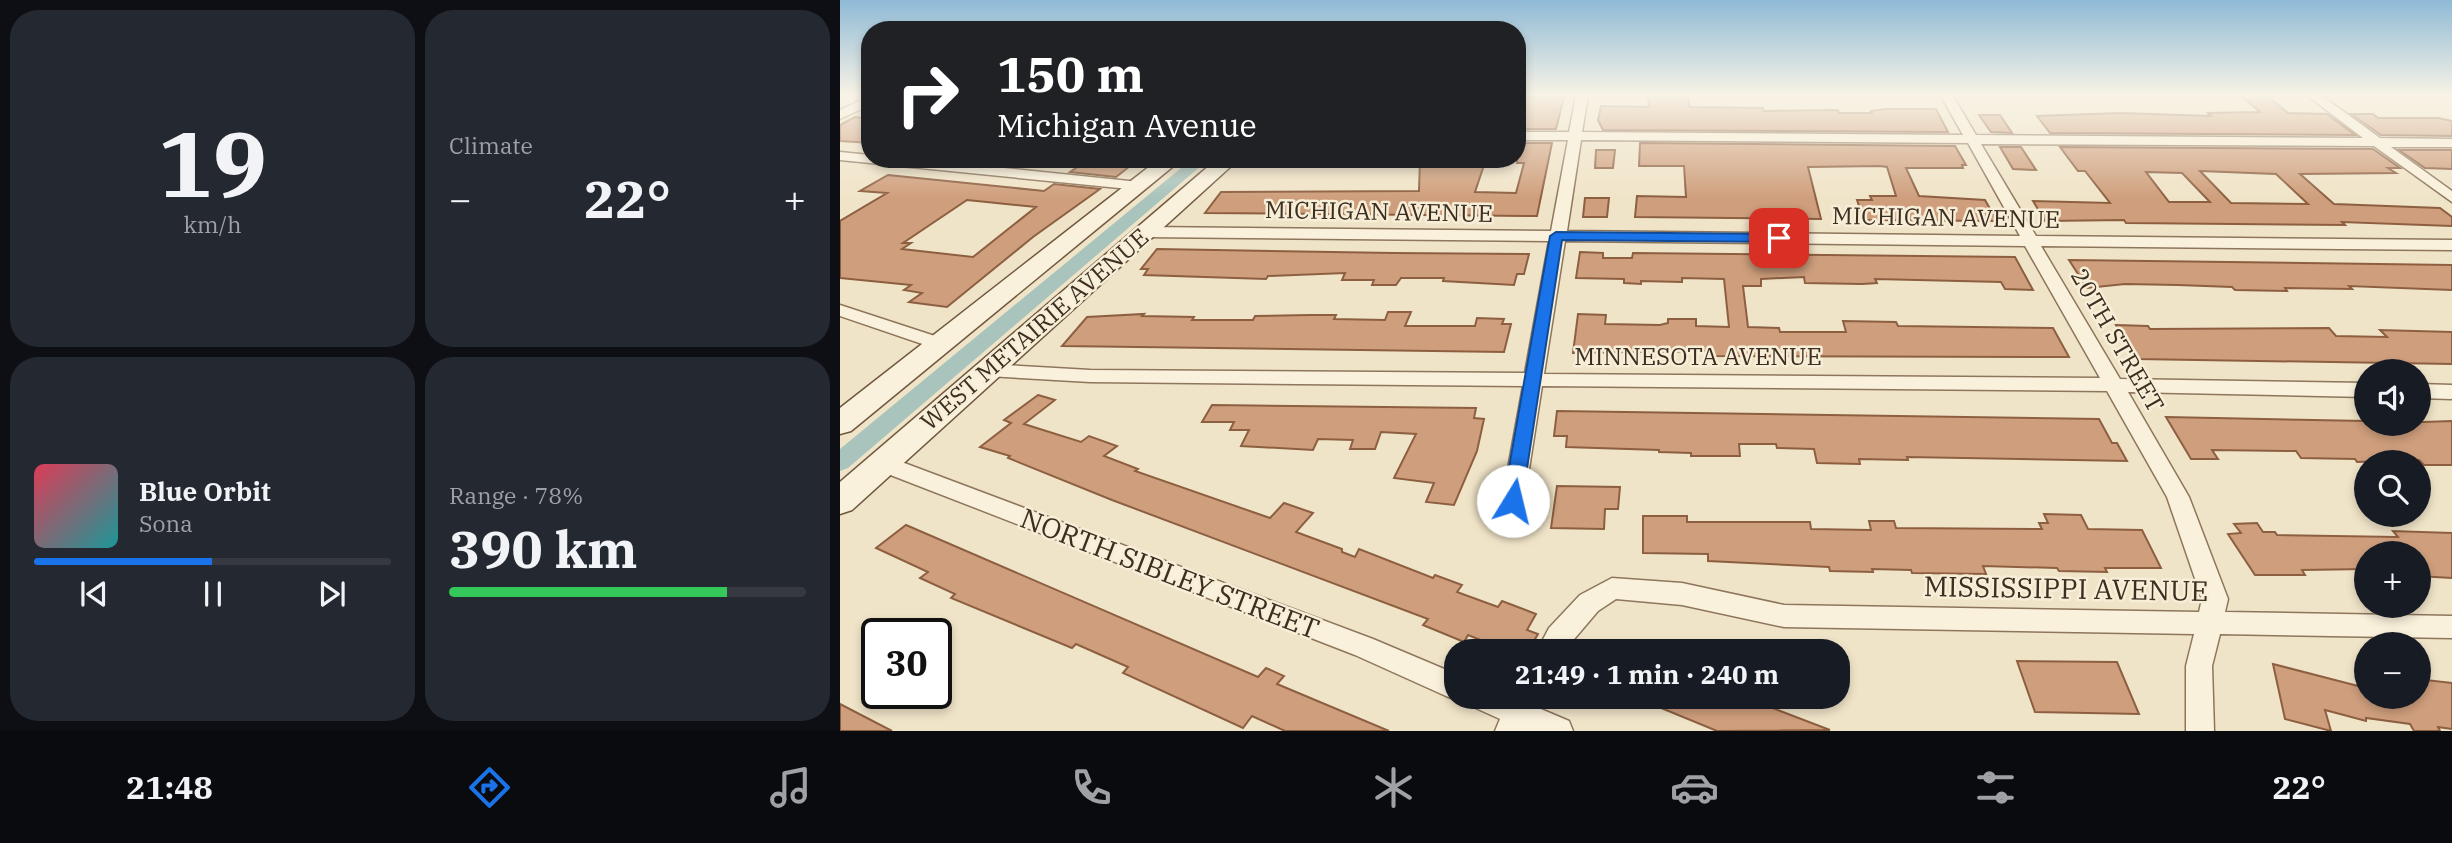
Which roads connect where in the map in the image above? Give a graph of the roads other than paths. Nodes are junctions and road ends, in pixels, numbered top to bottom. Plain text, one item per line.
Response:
1 (1576, 130) edge
2 (1966, 130) edge
3 (2360, 130) edge
4 (1526, 135) edge
5 (1575, 136) junction
6 (1971, 139) junction
7 (2376, 142) junction
8 (2452, 143) edge
9 (840, 156) edge
10 (861, 158) edge
11 (961, 168) edge
12 (1161, 168) edge
13 (1219, 168) edge
14 (1139, 186) junction
15 (2452, 198) edge
16 (1144, 232) junction
17 (1556, 236) junction
18 (2030, 240) junction
19 (2452, 245) edge
20 (840, 310) edge
21 (940, 344) junction
22 (988, 370) junction
23 (1532, 381) junction
24 (2113, 385) junction
25 (2354, 390) edge
26 (2431, 391) edge
27 (2452, 392) edge
28 (840, 424) edge
29 (883, 463) junction
30 (840, 501) edge
31 (1513, 501) dead end
32 (2208, 621) junction
33 (2452, 627) edge
34 (1556, 639) edge
35 (1444, 682) edge
36 (1518, 714) edge
37 (1559, 731) edge
38 (2200, 731) edge

1 - 5 street
2 - 6 street, 20TH STREET
3 - 7 street
4 - 5 street
5 - 6 street
5 - 17 street
6 - 7 street
6 - 18 street, 20TH STREET
7 - 8 street
7 - 15 street
9 - 10 street
11 - 14 street
12 - 14 main road, WEST METAIRIE AVENUE
13 - 16 main road, WEST METAIRIE AVENUE
14 - 21 main road, WEST METAIRIE AVENUE
16 - 17 street, MICHIGAN AVENUE
16 - 22 main road, WEST METAIRIE AVENUE
17 - 18 street, MICHIGAN AVENUE
17 - 23 street
18 - 19 street, MICHIGAN AVENUE
18 - 24 street, 20TH STREET
20 - 21 street
21 - 28 main road, WEST METAIRIE AVENUE
22 - 23 street, MINNESOTA AVENUE
22 - 29 main road, WEST METAIRIE AVENUE
23 - 24 street, MINNESOTA AVENUE
23 - 31 street
24 - 25 street, MINNESOTA AVENUE
24 - 32 street, 20TH STREET
26 - 27 street
29 - 30 main road, WEST METAIRIE AVENUE
29 - 35 street, NORTH SIBLEY STREET
32 - 33 street, MISSISSIPPI AVENUE
32 - 34 street, MISSISSIPPI AVENUE
32 - 38 street, 20TH STREET
36 - 37 street

